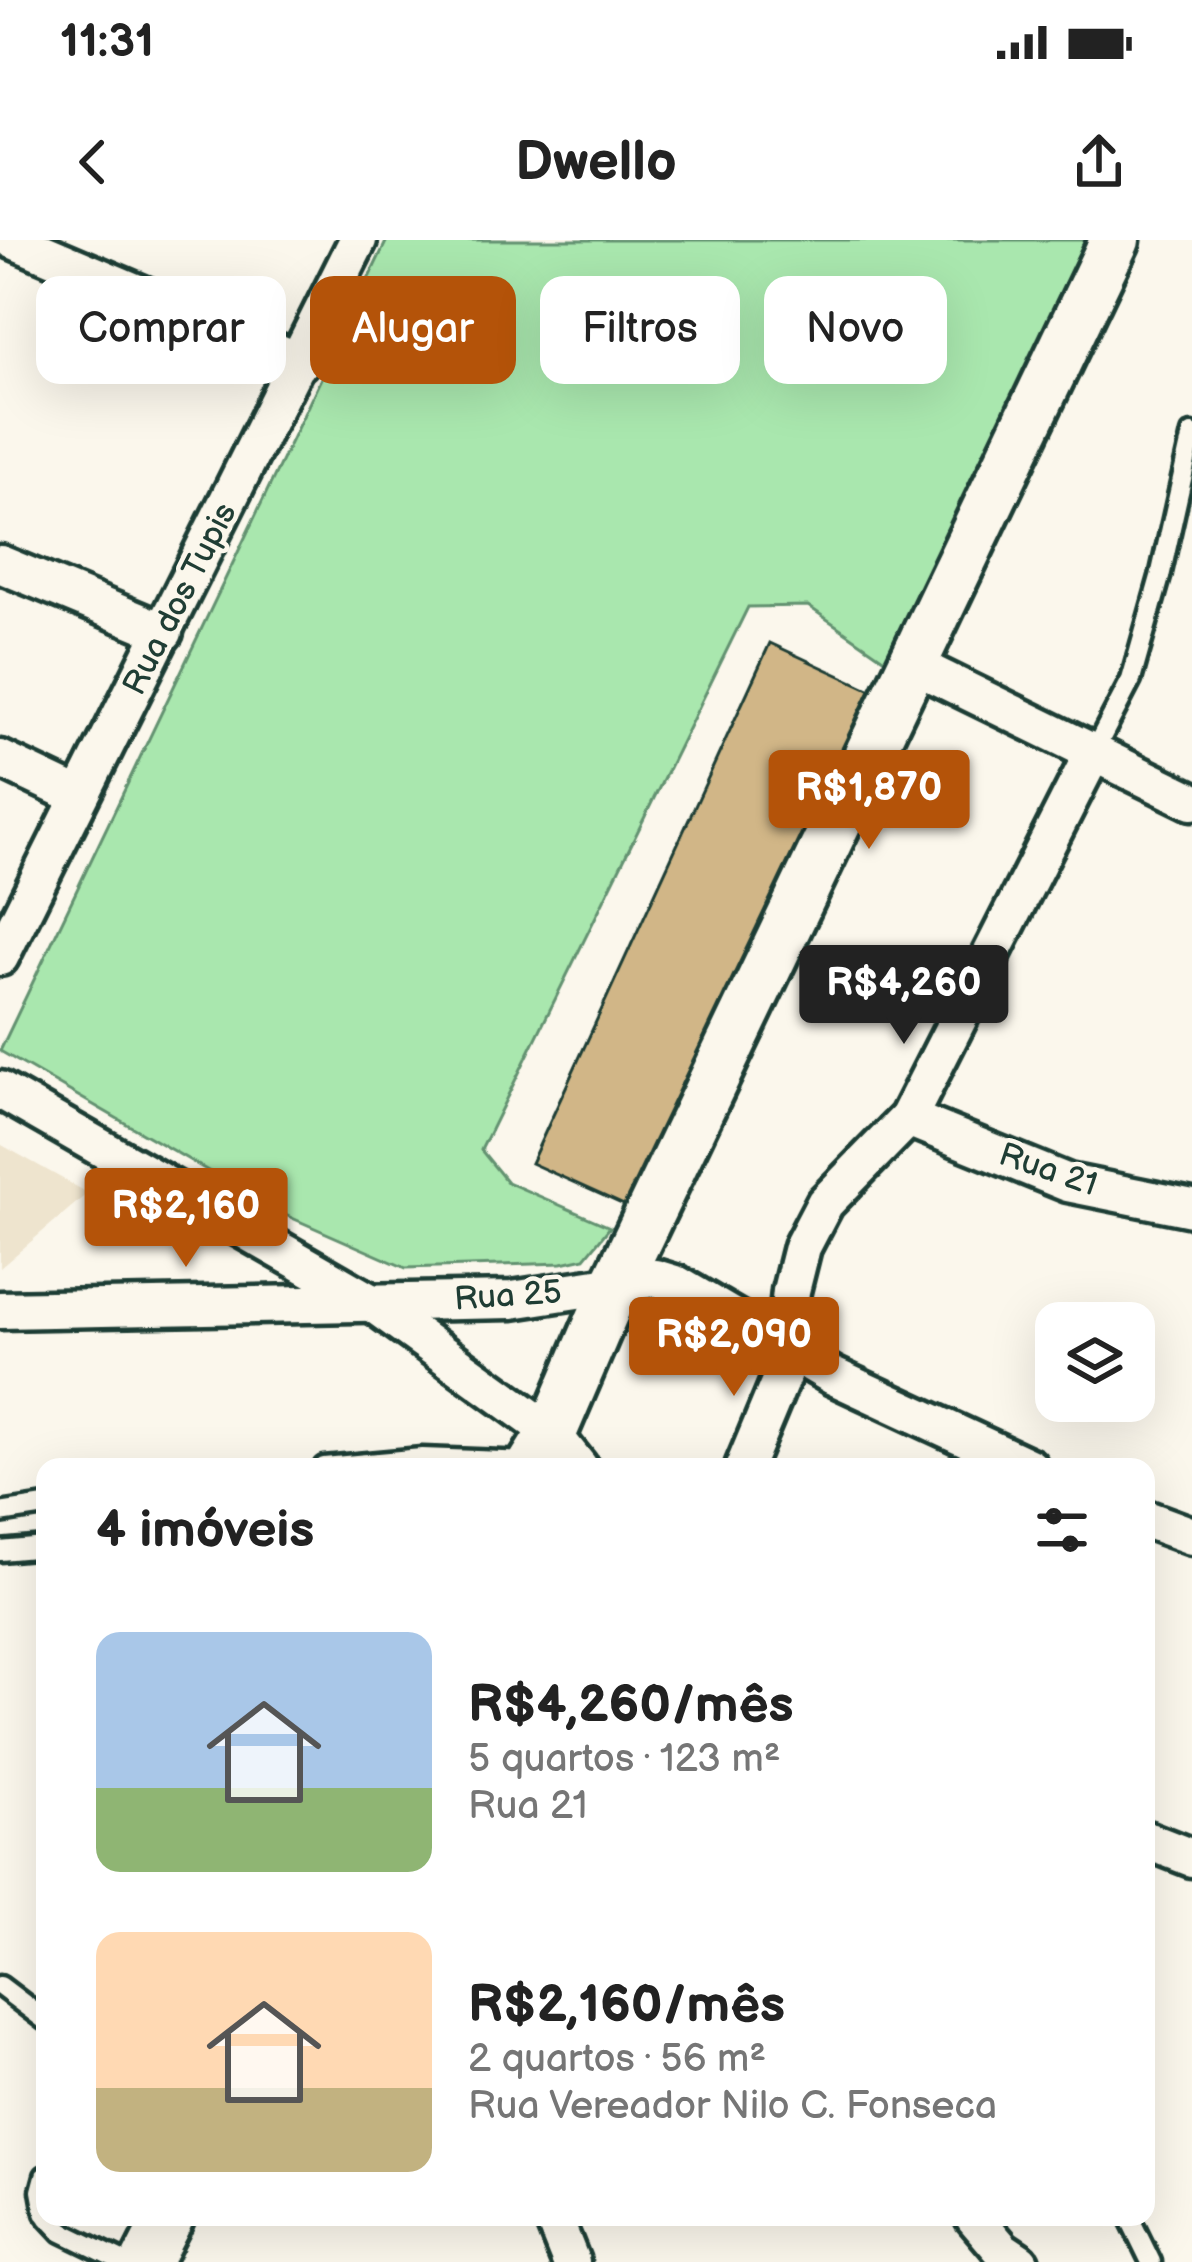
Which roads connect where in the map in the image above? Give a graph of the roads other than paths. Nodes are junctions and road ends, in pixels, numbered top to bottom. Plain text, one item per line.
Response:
1 (14, 240) edge
2 (358, 240) edge
3 (1115, 240) edge
4 (300, 362) junction
5 (1192, 434) edge
6 (0, 564) edge
7 (164, 632) junction
8 (912, 664) junction
9 (1093, 753) junction
10 (0, 759) edge
11 (78, 796) junction
12 (1192, 801) edge
13 (0, 958) edge
14 (0, 1090) edge
15 (908, 1118) junction
16 (1192, 1208) edge
17 (615, 1286) junction
18 (372, 1303) junction
19 (0, 1310) edge
20 (787, 1349) junction
21 (549, 1457) edge
22 (486, 1458) edge
23 (748, 1458) edge
24 (1010, 1458) edge
25 (36, 1507) edge
26 (0, 1513) edge
27 (1155, 1522) edge
28 (1192, 1536) edge
29 (36, 1548) edge
30 (0, 1551) edge
31 (1155, 1844) edge
32 (1192, 1858) edge
33 (0, 1986) edge
34 (36, 2013) edge
35 (57, 2226) edge
36 (164, 2226) edge
37 (557, 2226) edge
38 (982, 2226) edge
39 (1133, 2226) edge
40 (124, 2262) edge
41 (146, 2262) edge
42 (571, 2262) edge
43 (1020, 2262) edge
44 (1151, 2262) edge

1 - 4 street
2 - 4 street, Rua dos Tupis
3 - 8 main road
4 - 7 street, Rua dos Tupis
5 - 9 lane
6 - 7 street
7 - 11 street, Rua dos Tupis
8 - 9 street
8 - 17 main road
9 - 12 street
9 - 15 street
10 - 11 street
11 - 13 street, Rua dos Tupis
14 - 18 street
15 - 16 street, Rua 21
15 - 20 street
17 - 18 street, Rua 25
17 - 20 street, Rua 25
17 - 21 main road
18 - 19 street, Rua 25
18 - 21 street
20 - 23 street
20 - 24 street, Rua 25
21 - 22 lane
25 - 26 lane
27 - 28 street
29 - 30 lane
31 - 32 street
33 - 34 lane
35 - 40 lane
36 - 41 main road
37 - 42 street
38 - 43 street
39 - 44 lane

